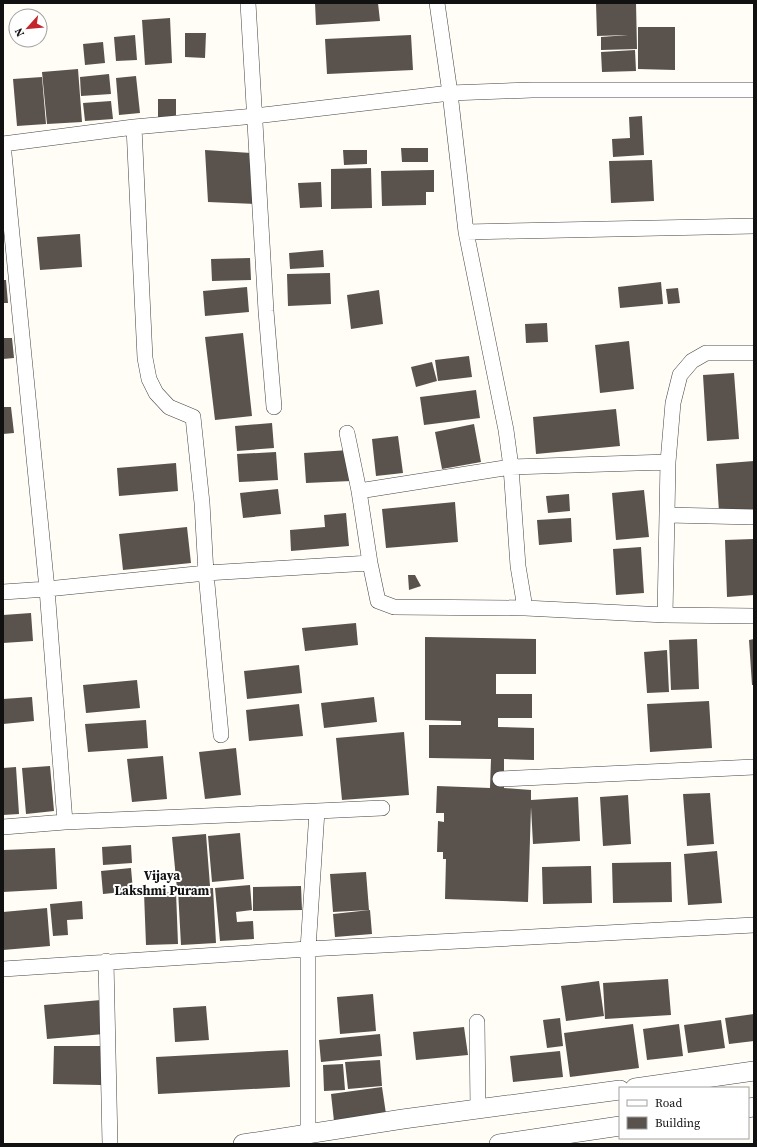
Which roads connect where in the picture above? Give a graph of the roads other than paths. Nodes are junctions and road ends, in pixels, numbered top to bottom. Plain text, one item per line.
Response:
1 (248, 3) edge
2 (437, 3) edge
3 (754, 90) edge
4 (450, 93) junction
5 (255, 116) junction
6 (134, 127) junction
7 (3, 144) edge
8 (754, 226) edge
9 (466, 232) junction
10 (754, 353) edge
11 (274, 407) dead end
12 (347, 433) dead end
13 (668, 462) junction
14 (512, 467) junction
15 (359, 491) junction
16 (667, 515) junction
17 (754, 517) edge
18 (370, 563) junction
19 (206, 573) junction
20 (47, 590) junction
21 (3, 592) edge
22 (525, 608) junction
23 (665, 615) junction
24 (754, 616) edge
25 (221, 735) dead end
26 (754, 767) edge
27 (500, 779) dead end
28 (382, 808) dead end
29 (317, 811) junction
30 (65, 822) junction
31 (3, 827) edge
32 (754, 925) edge
33 (308, 949) junction
34 (106, 961) junction
35 (3, 969) edge
36 (477, 1022) dead end
37 (754, 1071) edge
38 (642, 1087) edge
39 (619, 1090) edge
40 (478, 1110) junction
41 (619, 1126) edge
42 (308, 1134) junction
43 (110, 1144) edge
44 (243, 1144) edge
45 (499, 1144) edge

1 - 5 street
2 - 4 street
3 - 4 street
4 - 5 street
4 - 9 street
5 - 6 street
5 - 11 street
6 - 7 street
6 - 19 street
7 - 20 street
8 - 9 street
9 - 14 street
10 - 13 street
12 - 15 street
13 - 14 street
13 - 16 street
14 - 15 street
14 - 22 street
15 - 18 street
16 - 17 street
16 - 23 street
18 - 19 street
18 - 22 street
19 - 20 street
19 - 25 street
20 - 21 street
20 - 30 street
22 - 23 street
23 - 24 street
26 - 27 street
28 - 29 street
29 - 30 street
29 - 33 street
30 - 31 street
32 - 33 street
33 - 34 street
33 - 42 street
34 - 35 street
34 - 43 street
36 - 40 street
37 - 38 street
39 - 40 street
40 - 42 street
41 - 45 street
42 - 44 street

